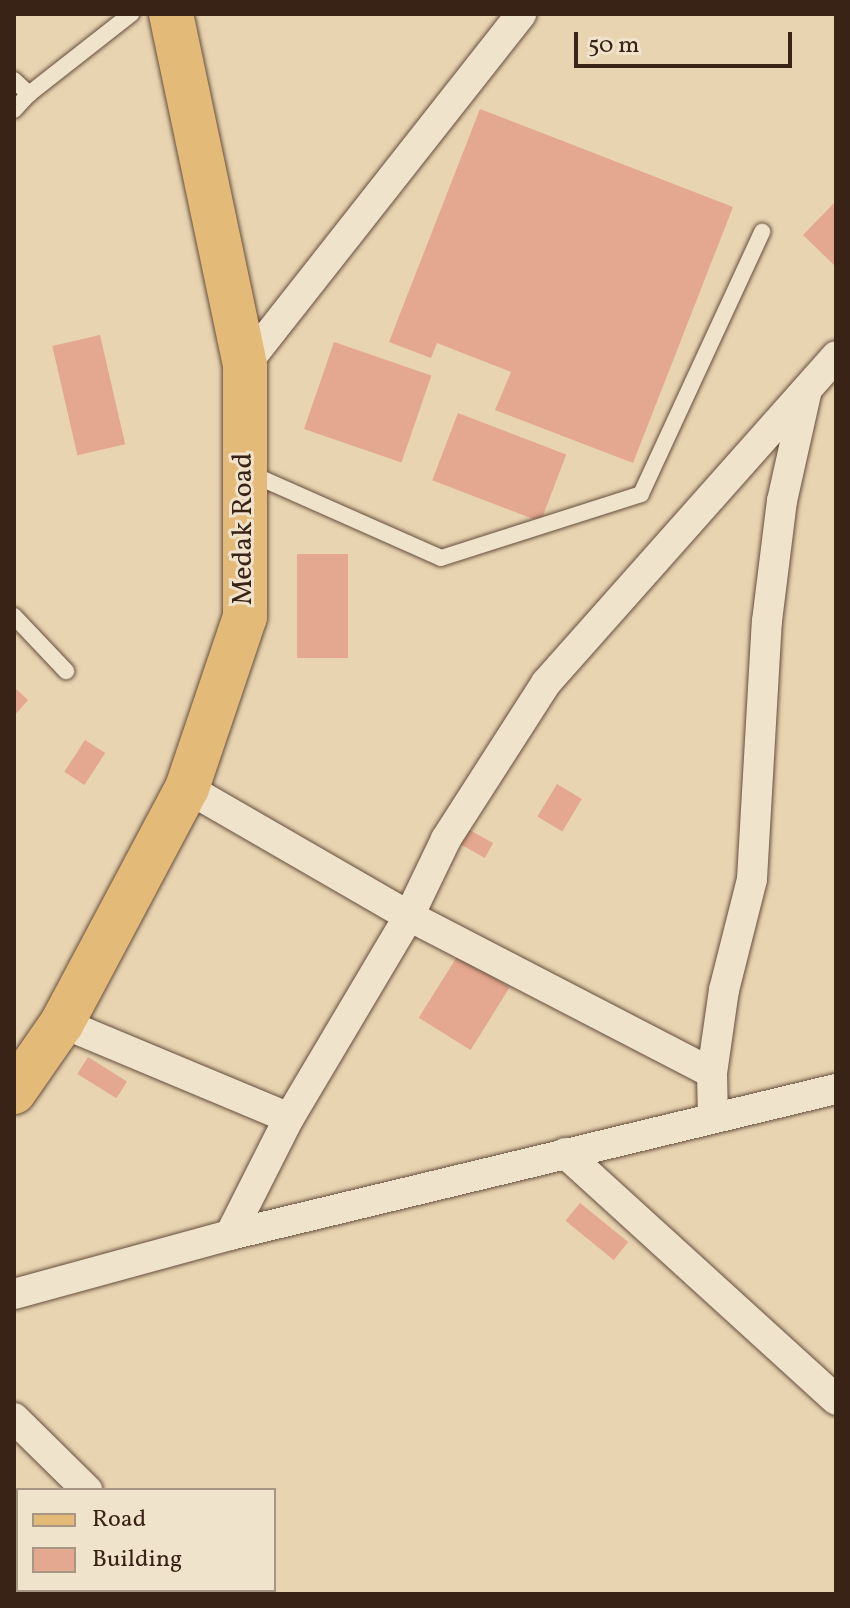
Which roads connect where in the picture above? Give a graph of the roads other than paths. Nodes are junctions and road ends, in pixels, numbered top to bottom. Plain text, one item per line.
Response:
1 (131, 14) edge
2 (171, 14) edge
3 (521, 14) edge
4 (14, 80) edge
5 (29, 94) junction
6 (14, 110) edge
7 (762, 232) dead end
8 (836, 356) edge
9 (245, 365) junction
10 (808, 388) junction
11 (244, 471) junction
12 (14, 616) edge
13 (66, 671) dead end
14 (187, 788) junction
15 (409, 916) junction
16 (62, 1023) junction
17 (712, 1073) junction
18 (836, 1089) edge
19 (14, 1092) edge
20 (289, 1118) junction
21 (713, 1118) junction
22 (565, 1153) junction
23 (230, 1235) junction
24 (14, 1294) edge
25 (836, 1400) edge
26 (14, 1418) edge
27 (85, 1488) edge

1 - 5 lane
2 - 9 main road, Medak Road
3 - 9 street
4 - 5 lane
5 - 6 lane
7 - 11 lane
8 - 10 street
9 - 11 main road, Medak Road
10 - 15 street
10 - 17 street
11 - 14 main road, Medak Road
12 - 13 lane
14 - 15 street
14 - 16 main road, Medak Road
15 - 17 street
15 - 20 street
16 - 19 main road, Medak Road
16 - 20 street
17 - 21 street
18 - 21 street
20 - 23 street
21 - 22 street
22 - 23 street
22 - 25 street
23 - 24 street
26 - 27 street

